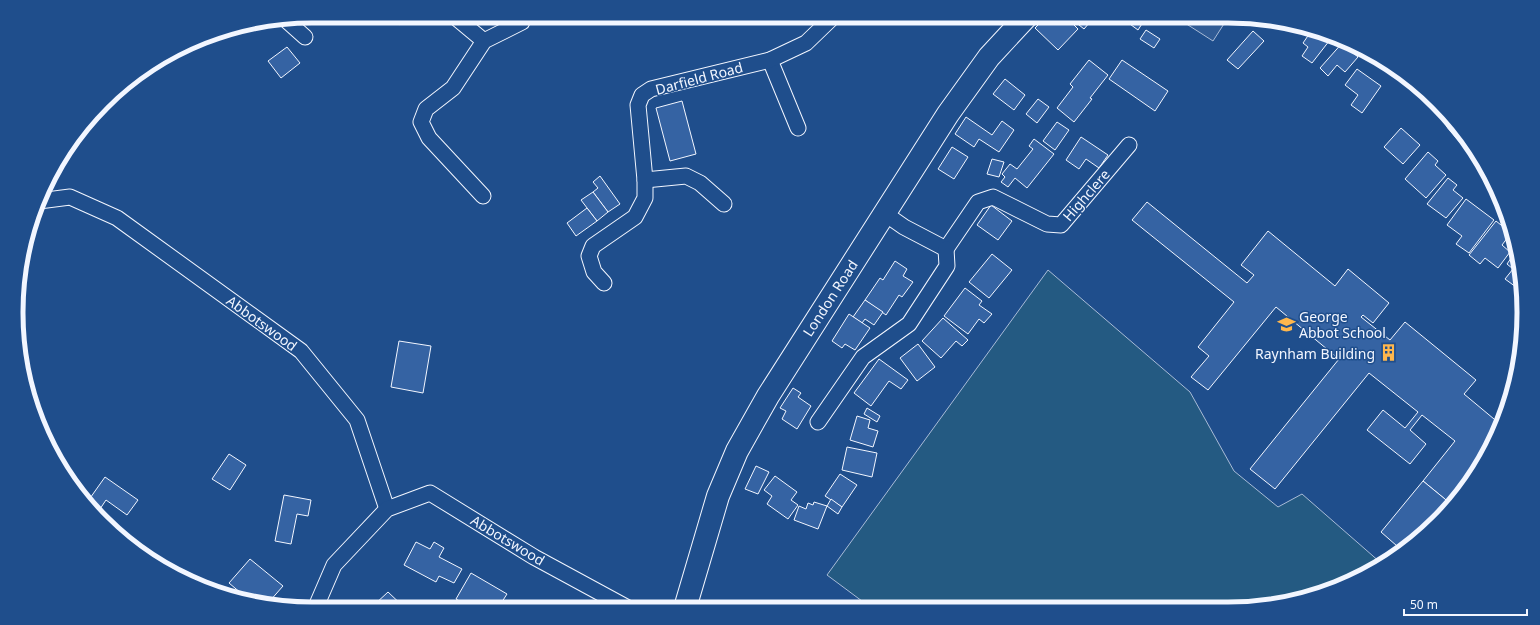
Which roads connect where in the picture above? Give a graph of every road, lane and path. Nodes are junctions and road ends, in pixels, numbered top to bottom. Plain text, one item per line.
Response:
1 (462, 23) edge
2 (520, 23) edge
3 (827, 23) edge
4 (1020, 23) edge
5 (291, 24) edge
6 (305, 37) dead end
7 (484, 41) junction
8 (770, 60) junction
9 (798, 128) dead end
10 (1129, 146) dead end
11 (645, 180) junction
12 (483, 196) dead end
13 (46, 200) edge
14 (724, 204) dead end
15 (884, 213) junction
16 (946, 249) junction
17 (604, 283) dead end
18 (818, 422) dead end
19 (387, 509) junction
20 (318, 602) edge
21 (617, 602) edge
22 (687, 602) edge

1 - 7 street
2 - 7 street
3 - 8 street, Darfield Road
4 - 15 main road, London Road
5 - 6 street
7 - 12 street
8 - 9 street
8 - 11 street, Darfield Road
10 - 16 street, Highclere
11 - 14 street
11 - 17 street, Darfield Road
13 - 19 street, Abbotswood
15 - 16 street
15 - 22 main road, London Road
16 - 18 street
19 - 20 street, Abbotswood
19 - 21 street, Abbotswood

